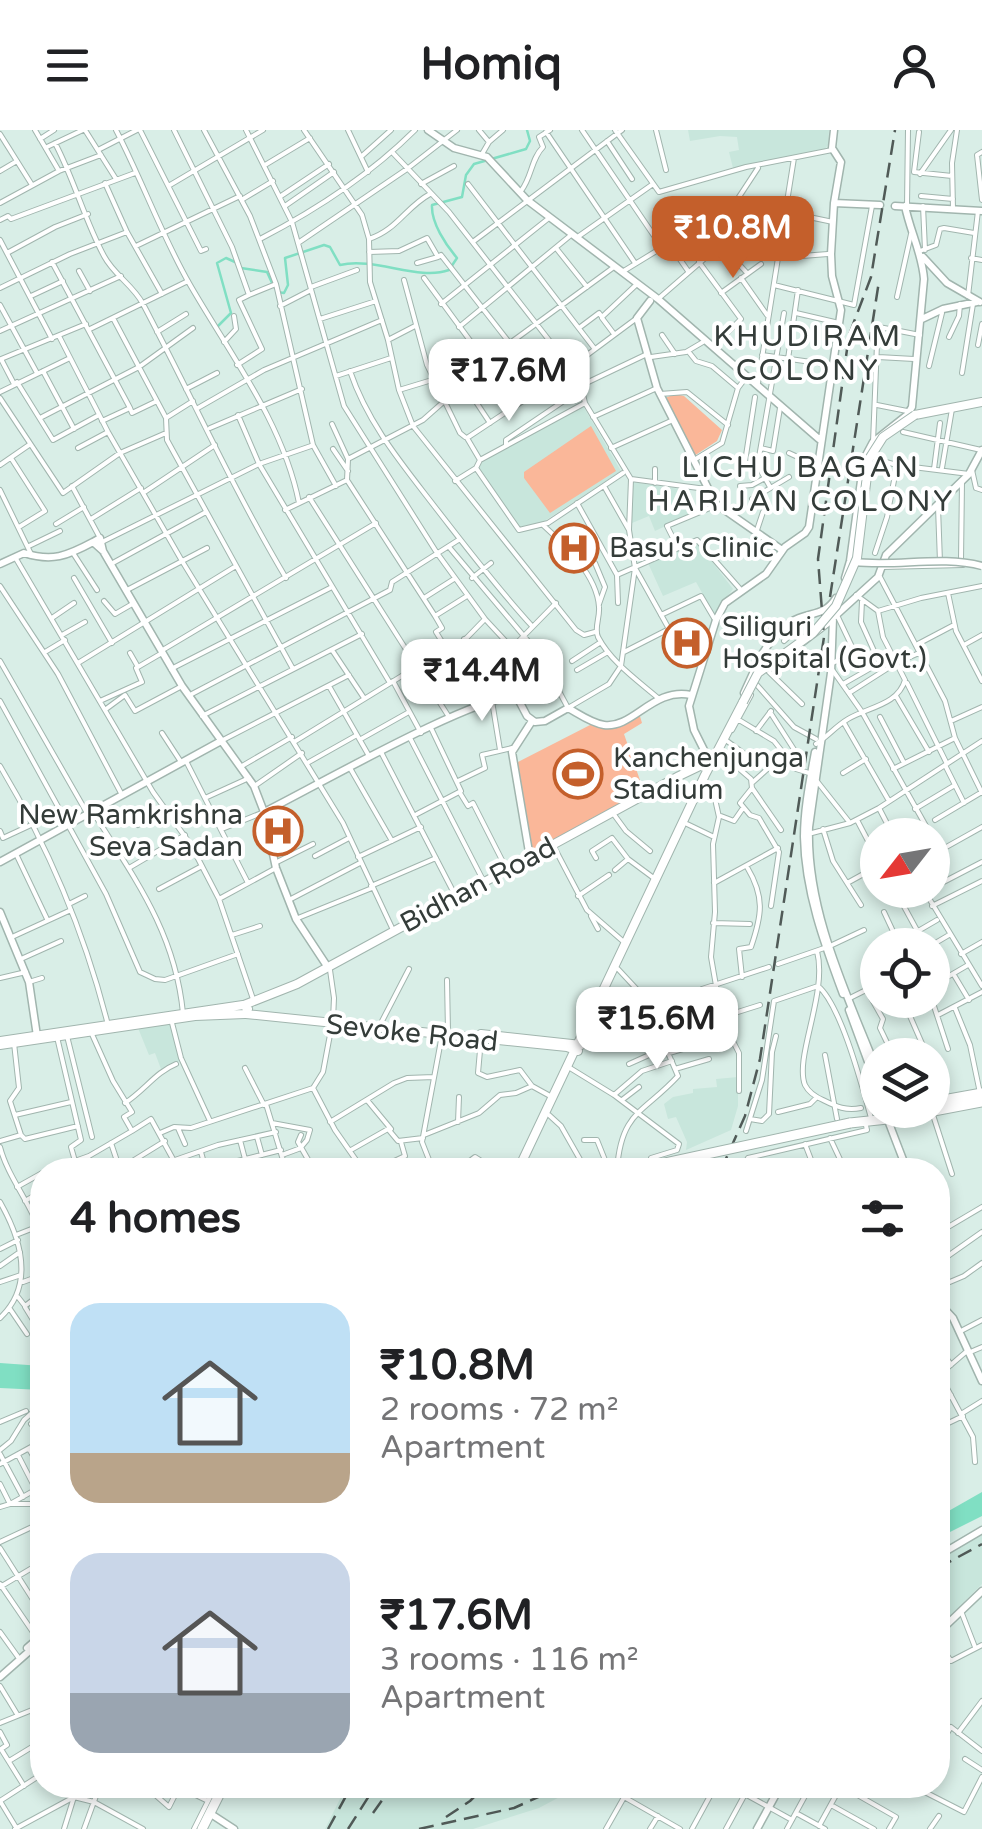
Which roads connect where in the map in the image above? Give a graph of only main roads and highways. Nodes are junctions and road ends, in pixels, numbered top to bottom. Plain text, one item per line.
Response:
1 (982, 402) edge
2 (732, 729) junction
3 (707, 768) junction
4 (577, 834) junction
5 (530, 860) junction
6 (466, 894) junction
7 (409, 924) junction
8 (246, 1007) junction
9 (332, 1022) junction
10 (109, 1027) junction
11 (446, 1034) junction
12 (37, 1038) junction
13 (511, 1040) junction
14 (0, 1043) edge
15 (578, 1047) junction
16 (981, 1096) edge
17 (950, 1099) edge
18 (950, 1104) edge
19 (860, 1120) edge
20 (525, 1158) edge
21 (526, 1158) edge
22 (695, 1158) edge
23 (216, 1798) edge
24 (222, 1798) edge
25 (205, 1829) edge

1 - 2 main road, bridge
2 - 3 main road
2 - 3 main road
3 - 4 main road, Bidhan Road
3 - 15 main road
3 - 15 main road
4 - 5 main road, Bidhan Road
4 - 5 main road, Bidhan Road
5 - 6 main road, Bidhan Road
5 - 6 main road, Bidhan Road
6 - 7 main road, Bidhan Road
6 - 7 main road, Bidhan Road
7 - 8 main road, Bidhan Road
8 - 9 main road, Sevoke Road
8 - 10 main road, Sevoke Road
8 - 10 main road, Sevoke Road
9 - 11 main road, Sevoke Road
9 - 11 main road, Sevoke Road
10 - 12 main road, Sevoke Road
10 - 12 main road, Sevoke Road
11 - 13 main road, Sevoke Road
11 - 13 main road, Sevoke Road
12 - 14 main road, Sevoke Road
12 - 14 main road, Sevoke Road
13 - 15 main road, Sevoke Road
15 - 20 main road
15 - 21 main road
16 - 17 main road
16 - 18 main road
19 - 22 main road, bridge
23 - 25 main road
24 - 25 main road

